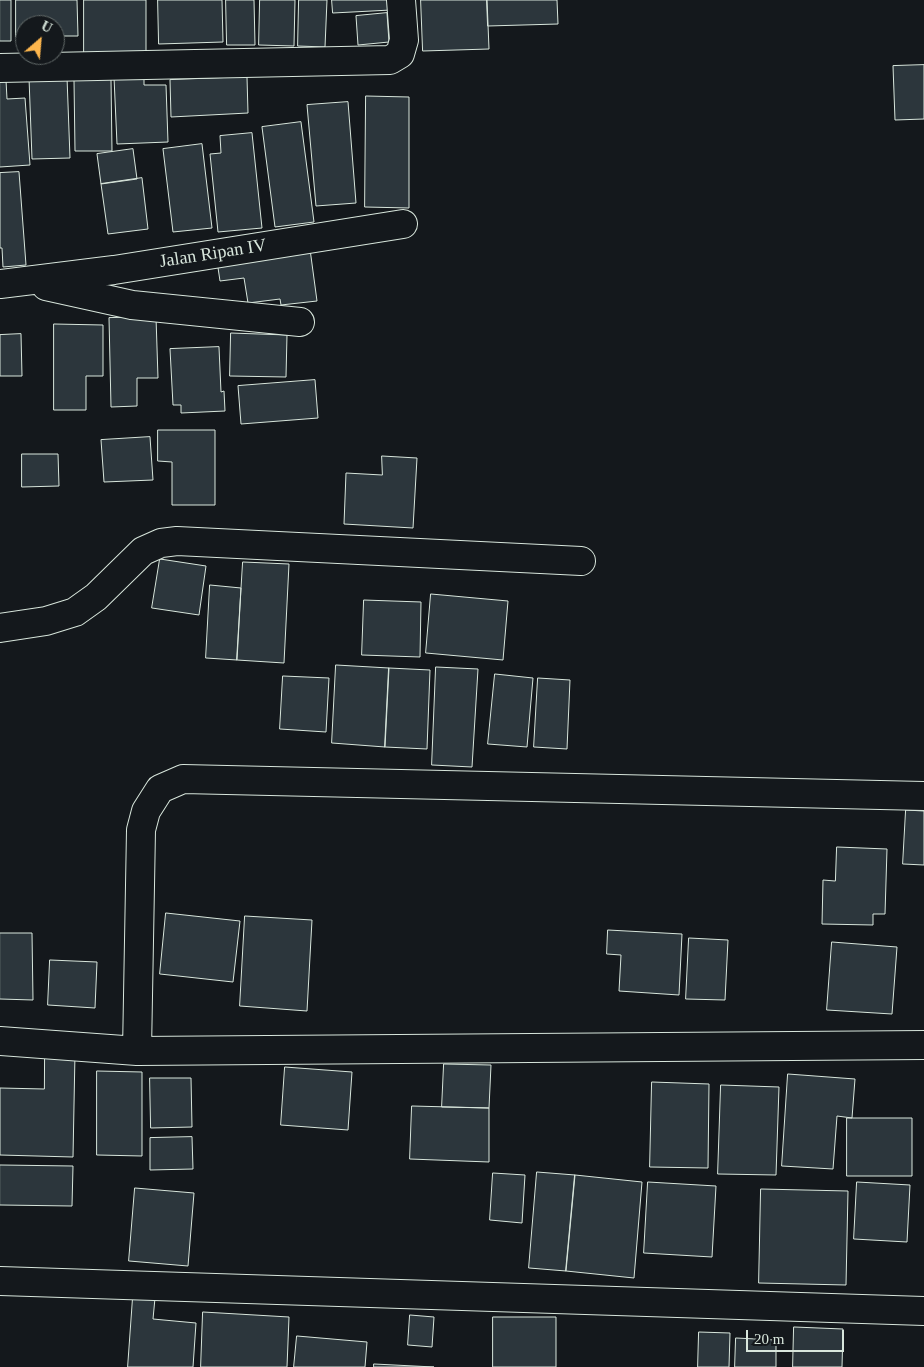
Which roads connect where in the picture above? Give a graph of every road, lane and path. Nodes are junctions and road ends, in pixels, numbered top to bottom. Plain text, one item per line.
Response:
1 (401, 0) edge
2 (0, 68) edge
3 (403, 224) dead end
4 (11, 282) edge
5 (300, 322) dead end
6 (581, 561) dead end
7 (0, 628) edge
8 (924, 796) edge
9 (0, 1041) edge
10 (924, 1045) edge
11 (137, 1051) junction
12 (0, 1281) edge
13 (924, 1311) edge

1 - 2 street
3 - 4 street, Jalan Ripan IV
4 - 5 street, Jalan Ripan IV
6 - 7 street
8 - 11 street
9 - 11 street
10 - 11 street
12 - 13 street

